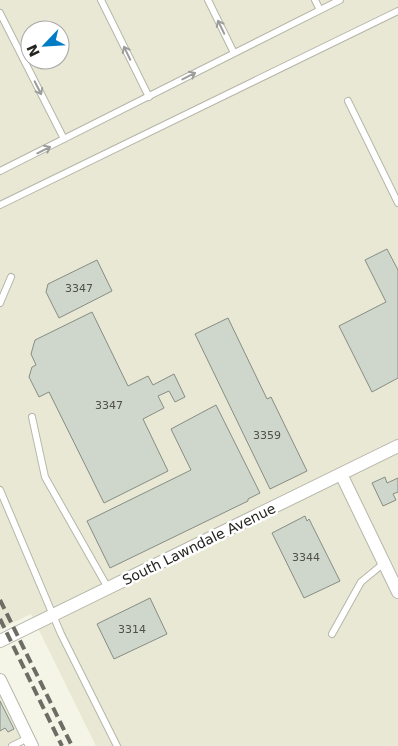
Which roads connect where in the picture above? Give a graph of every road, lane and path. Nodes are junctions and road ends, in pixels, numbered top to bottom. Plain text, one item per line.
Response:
1 (101, 0) edge
2 (208, 0) edge
3 (315, 0) edge
4 (340, 0) edge
5 (320, 10) junction
6 (398, 11) edge
7 (0, 13) edge
8 (234, 54) junction
9 (149, 96) junction
10 (348, 101) dead end
11 (64, 139) junction
12 (0, 171) edge
13 (398, 202) edge
14 (0, 205) edge
15 (11, 277) dead end
16 (0, 304) edge
17 (32, 416) dead end
18 (398, 446) edge
19 (341, 474) junction
20 (0, 490) edge
21 (384, 563) junction
22 (108, 588) junction
23 (398, 592) edge
24 (52, 615) junction
25 (332, 634) dead end
26 (0, 641) edge
27 (0, 680) edge
28 (30, 742) edge
29 (12, 746) edge
30 (117, 746) edge

9 -> 1 lane
8 -> 2 lane
3 - 5 lane
4 - 5 lane
5 - 8 lane
6 - 14 lane
7 -> 11 lane
9 -> 8 lane
9 - 11 lane
10 - 13 lane
12 -> 11 lane
15 - 16 lane
17 - 22 lane
18 - 19 street, South Lawndale Avenue
19 - 21 street
19 - 22 street, South Lawndale Avenue
20 - 24 lane
21 - 23 street
21 - 25 lane
22 - 24 street, South Lawndale Avenue
24 - 26 street, South Lawndale Avenue
24 - 30 lane
27 - 28 street
28 - 29 lane

